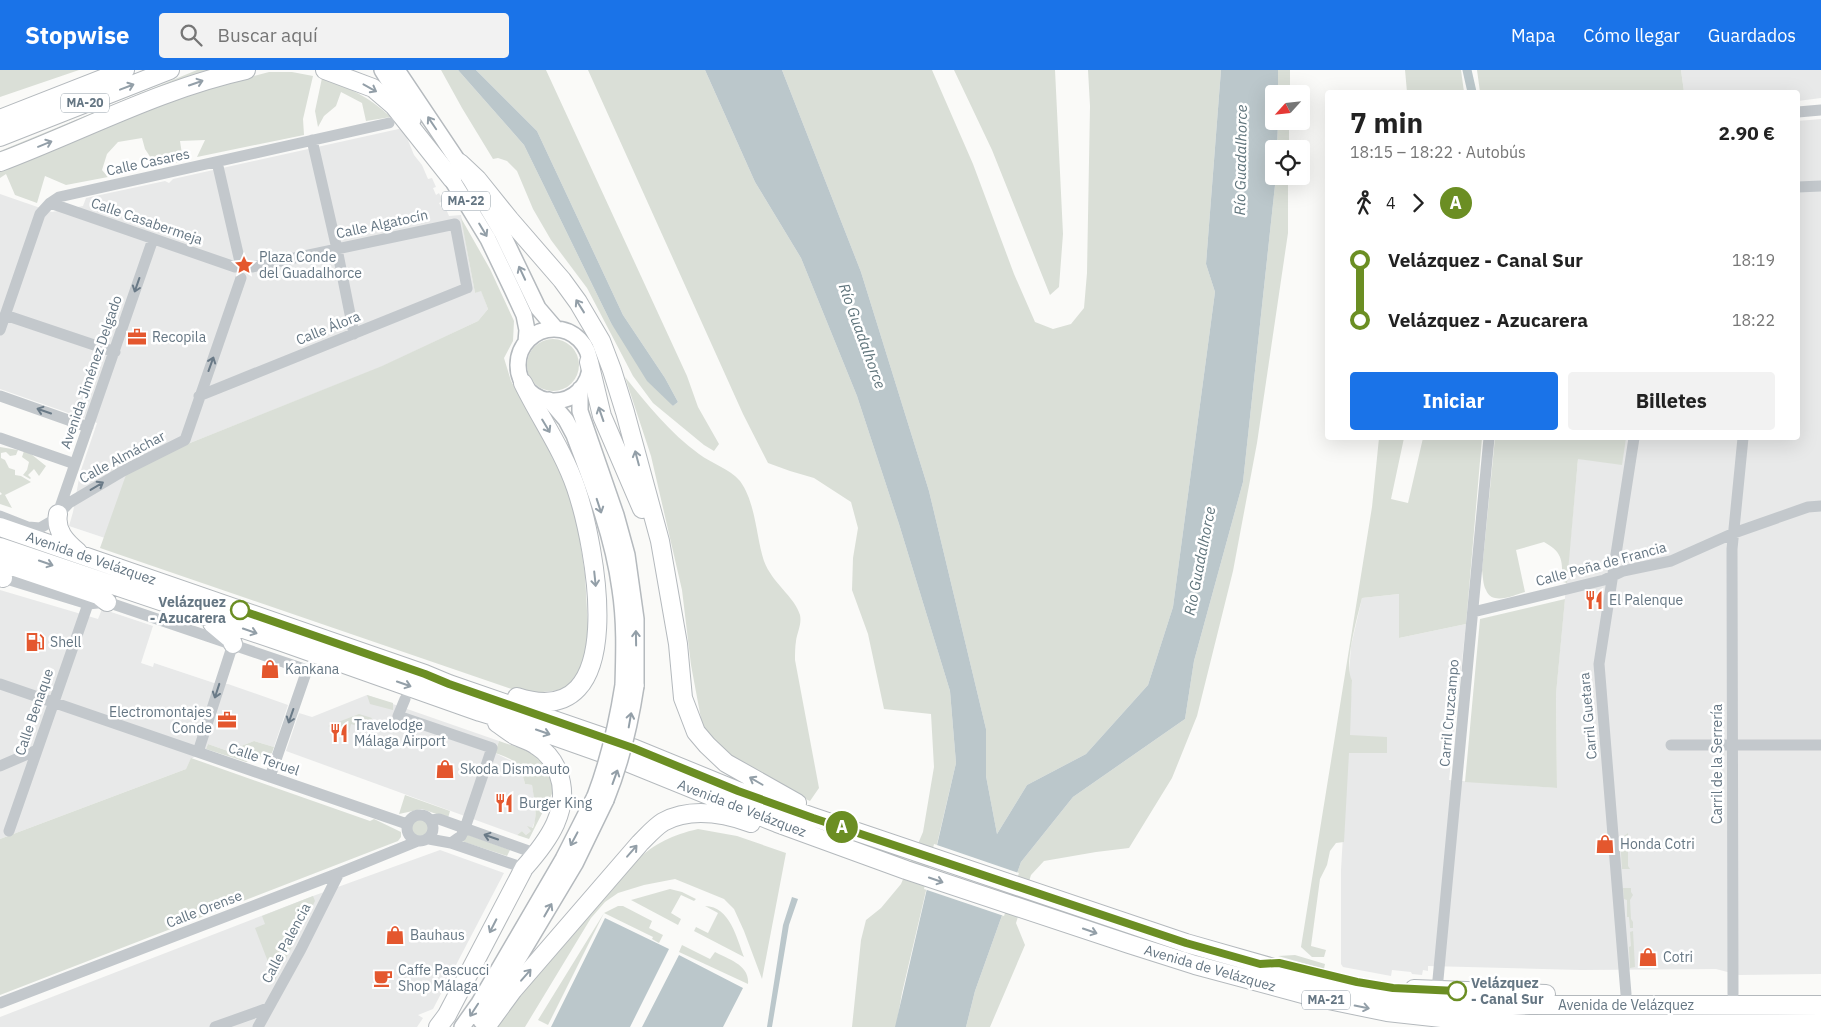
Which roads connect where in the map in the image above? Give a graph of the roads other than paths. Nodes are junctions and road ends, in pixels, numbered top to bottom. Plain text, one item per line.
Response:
1 (125, 70) edge
2 (170, 70) edge
3 (246, 70) edge
4 (325, 70) edge
5 (382, 70) edge
6 (397, 70) edge
7 (68, 92) junction
8 (1821, 110) edge
9 (0, 111) edge
10 (1800, 112) edge
11 (0, 120) edge
12 (389, 123) dead end
13 (4, 136) edge
14 (312, 140) junction
15 (0, 162) edge
16 (217, 162) junction
17 (460, 163) junction
18 (452, 179) junction
19 (1821, 186) edge
20 (1800, 187) edge
21 (50, 202) junction
22 (153, 239) junction
23 (337, 249) junction
24 (238, 265) junction
25 (252, 267) junction
26 (241, 278) junction
27 (467, 288) joint
28 (5, 315) junction
29 (556, 329) junction
30 (0, 330) edge
31 (354, 334) junction
32 (526, 342) junction
33 (114, 352) junction
34 (590, 362) junction
35 (523, 383) junction
36 (580, 390) junction
37 (0, 396) edge
38 (199, 396) junction
39 (549, 400) junction
40 (88, 426) junction
41 (0, 438) edge
42 (1489, 440) edge
43 (1634, 440) edge
44 (1743, 440) edge
45 (74, 464) junction
46 (1821, 506) edge
47 (58, 514) junction
48 (2, 524) edge
49 (28, 527) joint
50 (1734, 534) junction
51 (0, 547) edge
52 (80, 554) junction
53 (1, 573) edge
54 (1613, 576) junction
55 (669, 590) junction
56 (107, 602) junction
57 (88, 604) junction
58 (1473, 612) junction
59 (199, 614) junction
60 (232, 644) junction
61 (425, 674) junction
62 (0, 684) edge
63 (629, 686) junction
64 (405, 699) dead end
65 (54, 702) junction
66 (480, 712) junction
67 (1821, 744) edge
68 (1671, 746) dead end
69 (1731, 746) junction
70 (37, 750) junction
71 (617, 751) junction
72 (198, 752) junction
73 (0, 766) edge
74 (270, 777) junction
75 (600, 798) junction
76 (431, 820) junction
77 (408, 824) junction
78 (810, 826) junction
79 (465, 828) junction
80 (9, 831) dead end
81 (423, 840) junction
82 (451, 843) junction
83 (537, 854) junction
84 (524, 868) junction
85 (339, 873) junction
86 (1260, 964) junction
87 (1437, 990) junction
88 (1626, 994) junction
89 (1732, 994) junction
90 (1821, 994) edge
91 (0, 1003) edge
92 (1821, 1005) edge
93 (268, 1008) junction
94 (1821, 1023) edge
95 (1534, 1025) edge
96 (215, 1027) edge
97 (258, 1027) edge
98 (438, 1027) edge
99 (462, 1027) edge
100 (478, 1027) edge
101 (486, 1027) edge

1 - 7 highway, MA-20
13 -> 2 highway, MA-20
15 -> 3 highway
4 -> 18 highway
5 - 18 main road, MA-22
17 -> 6 main road, MA-22
7 - 9 highway
7 - 11 highway, MA-20
8 - 10 street
12 - 14 street, Calle Casares
14 - 16 street, Calle Casares
14 - 23 street
16 - 21 street, Calle Casares
16 - 24 street
29 -> 17 main road, MA-22
55 -> 17 highway
18 -> 32 main road, MA-22
19 - 20 street
21 - 22 street, Calle Casabermeja
21 - 28 street
22 - 24 street, Calle Casabermeja
22 -> 33 street, Avenida Jiménez Delgado
23 - 25 street, Calle Algatocín
23 - 27 street, Calle Algatocín
23 - 31 street
24 - 25 street
24 - 26 street
25 - 26 street
38 -> 26 street, Calle Almáchar
27 - 31 street, Calle Álora
28 - 30 street
28 - 33 street
29 - 32 main road
29 - 34 main road, MA-22
31 - 38 street, Calle Álora
32 - 35 main road, MA-22
33 - 40 street, Avenida Jiménez Delgado
34 - 36 main road
55 -> 34 highway
35 - 39 main road
35 -> 61 highway
36 - 39 main road
63 -> 36 main road
40 -> 37 street
47 -> 38 street, Calle Almáchar
39 -> 63 main road
40 - 45 street, Avenida Jiménez Delgado
41 - 45 street
42 - 58 street, Carril Cruzcampo
43 - 54 street, Carril Guetara
44 - 50 street, Carril de la Serrería
45 - 47 street, Avenida Jiménez Delgado
46 - 50 street, Calle Peña de Francia
47 - 49 street, Calle Almáchar
47 - 52 highway
48 - 49 highway
48 - 52 highway, Avenida de Velázquez / MA-21
50 - 54 street, Calle Peña de Francia
50 - 69 street, Carril de la Serrería
51 -> 59 highway, Avenida de Velázquez / MA-21
52 - 61 highway, Avenida de Velázquez / MA-21
53 - 56 highway
53 - 57 street
54 - 58 street, Calle Peña de Francia
54 - 88 street, Carril Guetara
78 -> 55 highway
56 - 57 street
56 - 60 street
57 - 65 street, Calle Benaque
58 - 87 street, Carril Cruzcampo
59 - 60 highway
59 -> 66 highway, Avenida de Velázquez / MA-21
60 -> 72 street
60 -> 74 street
61 - 71 highway, Avenida de Velázquez / MA-21
62 - 65 street, Calle Teruel
63 - 71 main road, bridge
64 - 79 street
65 - 70 street, Calle Benaque
65 - 72 street, Calle Teruel
66 -> 71 highway, Avenida de Velázquez / MA-21
66 - 83 highway
67 - 69 street
68 - 69 street
69 - 89 street, Carril de la Serrería
70 - 73 street
70 - 80 street, Calle Benaque
71 - 75 main road, bridge
71 - 78 highway, Avenida de Velázquez / MA-21
72 - 74 street, Calle Teruel
74 - 77 street, Calle Teruel
75 -> 99 main road
100 -> 75 main road
76 - 77 street
76 - 79 street
76 - 81 street
77 - 81 street
78 - 86 highway, Avenida de Velázquez / MA-21
78 -> 95 highway, Avenida de Velázquez / MA-21
101 -> 78 highway
79 - 82 street
83 -> 79 street
81 - 82 street
81 - 85 street, Calle Orense
82 - 84 street
83 - 84 highway
84 -> 98 highway
85 - 91 street, Calle Orense
85 - 93 street, Calle Palencia
86 - 87 highway
86 - 92 highway, Avenida de Velázquez / MA-21
87 - 88 highway
88 - 89 highway
89 - 90 highway
93 - 96 street
93 - 97 street, Calle Palencia
94 - 95 highway, Avenida de Velázquez / MA-21

